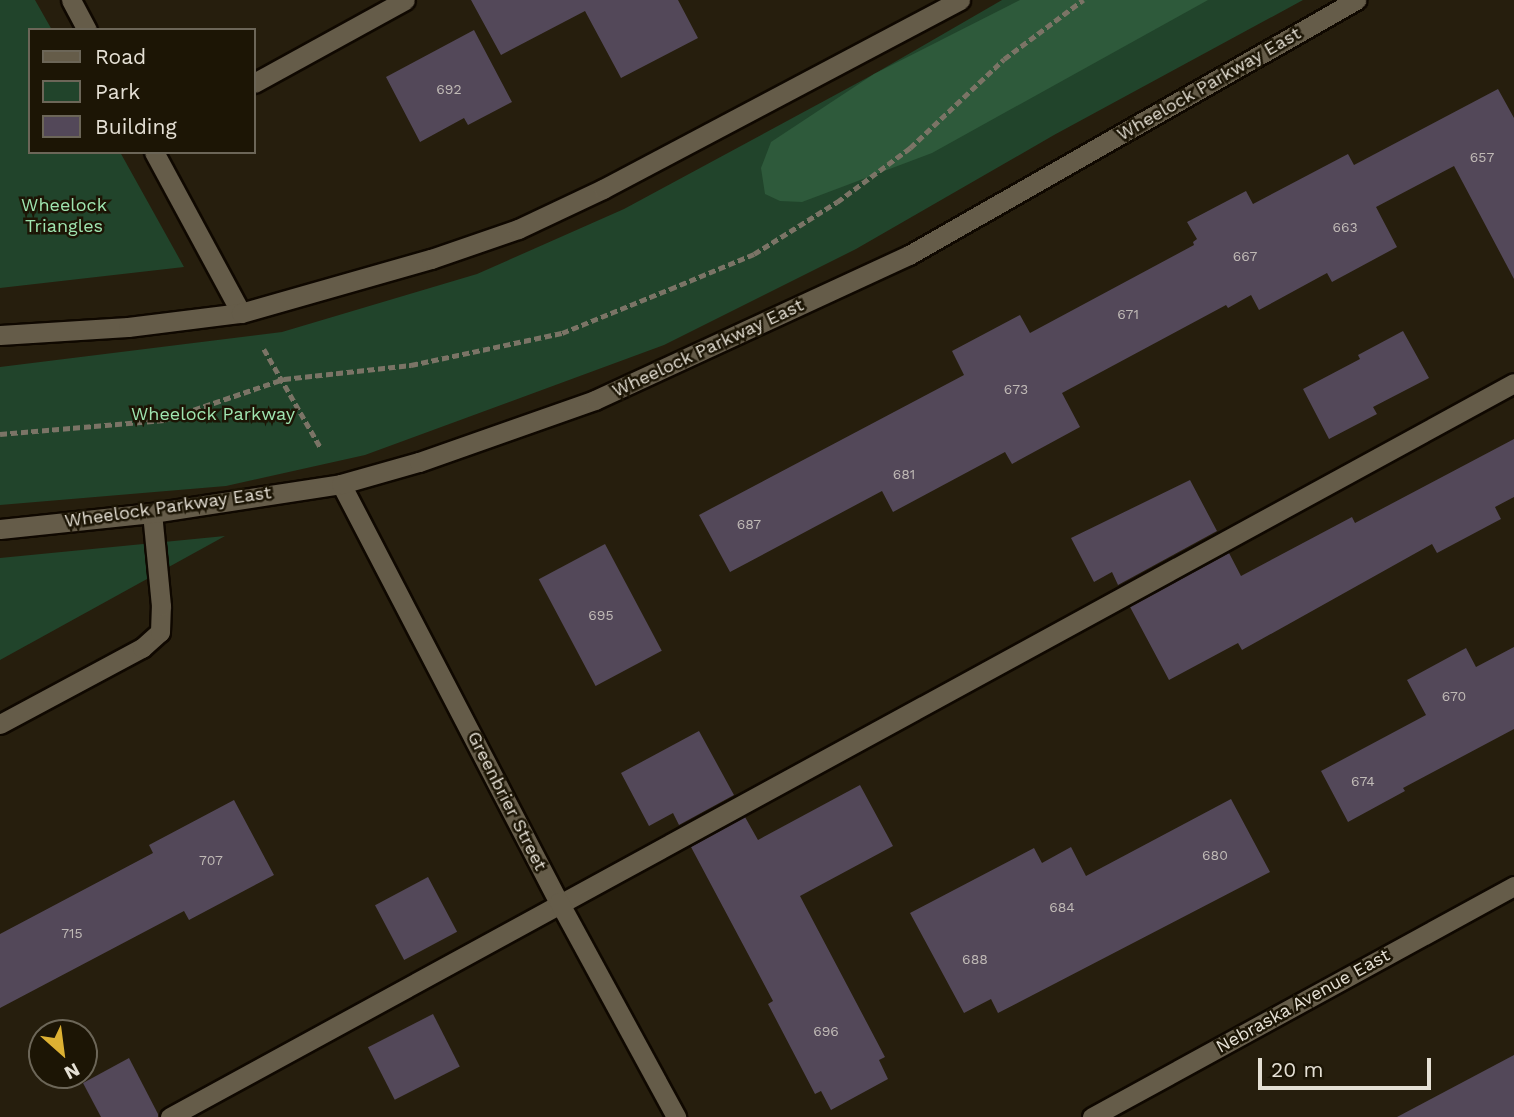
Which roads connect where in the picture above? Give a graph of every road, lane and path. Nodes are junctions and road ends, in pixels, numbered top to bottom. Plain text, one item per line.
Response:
1 (71, 0) edge
2 (405, 0) edge
3 (960, 0) edge
4 (1083, 0) edge
5 (1356, 0) edge
6 (86, 28) edge
7 (256, 82) edge
8 (155, 154) edge
9 (241, 313) junction
10 (0, 335) edge
11 (284, 379) junction
12 (1514, 383) edge
13 (0, 434) edge
14 (341, 484) junction
15 (152, 513) junction
16 (0, 528) edge
17 (0, 724) edge
18 (1514, 886) edge
19 (559, 902) junction
20 (170, 1117) edge
21 (676, 1117) edge
22 (1092, 1117) edge

1 - 6 street
2 - 7 street
3 - 9 street
4 - 11 path
5 - 14 street, Wheelock Parkway East
8 - 9 street
9 - 10 street
9 - 11 path
11 - 13 path
11 - 14 path
12 - 19 street
14 - 15 street, Wheelock Parkway East
14 - 19 street, Greenbrier Street
15 - 16 street, Wheelock Parkway East
15 - 17 street
18 - 22 street, Nebraska Avenue East
19 - 20 street
19 - 21 street, Greenbrier Street

